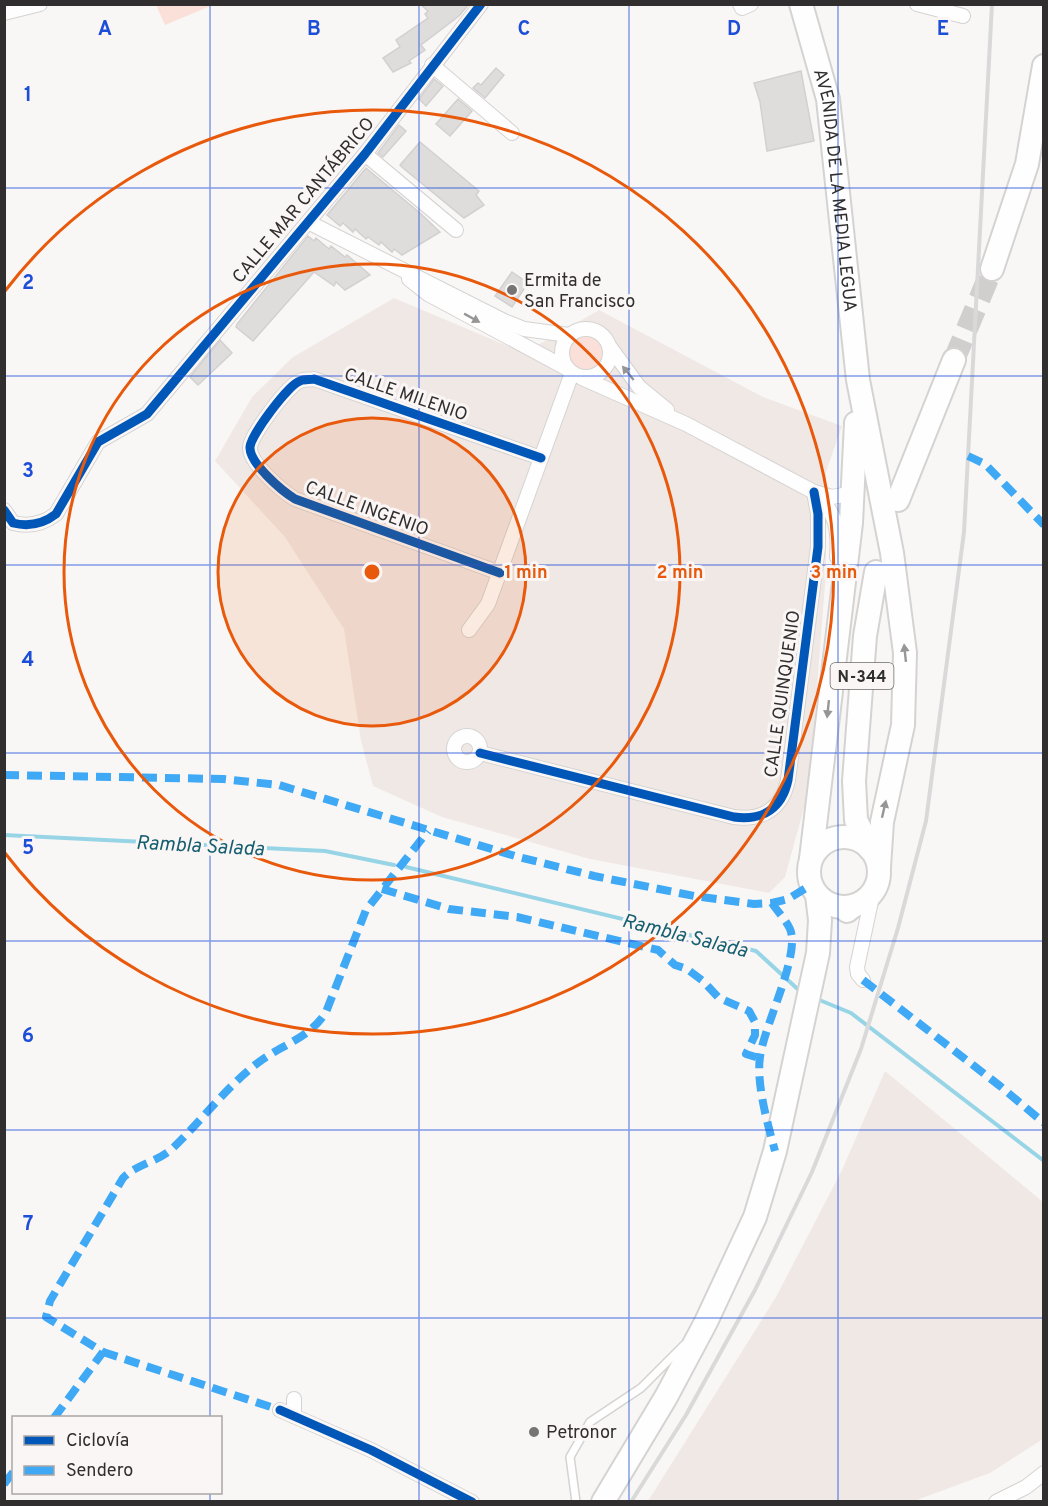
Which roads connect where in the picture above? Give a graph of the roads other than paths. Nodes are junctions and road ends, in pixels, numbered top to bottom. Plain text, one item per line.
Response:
1 (40, 4) edge
2 (482, 4) edge
3 (740, 4) edge
4 (751, 4) edge
5 (801, 4) edge
6 (917, 4) edge
7 (4, 13) edge
8 (963, 16) dead end
9 (432, 65) junction
10 (1044, 66) edge
11 (512, 134) dead end
12 (365, 154) junction
13 (308, 222) junction
14 (456, 230) dead end
15 (388, 263) junction
16 (992, 268) tunnel mouth
17 (569, 335) junction
18 (609, 344) junction
19 (954, 360) tunnel mouth
20 (573, 373) junction
21 (858, 380) junction
22 (271, 413) joint
23 (686, 424) junction
24 (541, 458) junction
25 (855, 458) junction
26 (814, 492) junction
27 (854, 493) junction
28 (890, 498) junction
29 (4, 510) edge
30 (876, 572) dead end
31 (500, 573) junction
32 (469, 630) dead end
33 (832, 676) junction
34 (480, 753) dead end
35 (854, 781) junction
36 (817, 851) junction
37 (874, 858) junction
38 (817, 896) junction
39 (855, 914) junction
40 (816, 963) junction
41 (863, 980) dead end
42 (706, 1322) junction
43 (294, 1399) dead end
44 (280, 1410) dead end
45 (294, 1416) junction
46 (1044, 1473) edge
47 (472, 1502) edge
48 (576, 1502) edge
49 (603, 1502) edge
50 (996, 1502) edge

1 - 7 street
2 - 9 street, CALLE MAR CANTÁBRICO
3 - 4 street
5 - 21 main road, AVENIDA DE LA MEDIA LEGUA
6 - 8 street
9 - 11 street
9 - 12 street, CALLE MAR CANTÁBRICO
10 - 16 main road
12 - 13 street, CALLE MAR CANTÁBRICO
12 - 14 street
13 - 15 street
13 - 29 street, CALLE MAR CANTÁBRICO
15 - 17 street
15 -> 20 street
17 - 18 street
17 - 20 street
18 - 20 street
23 -> 18 street
19 - 28 main road
20 - 23 street
20 - 24 street
21 - 25 main road
21 - 28 main road
22 - 24 street, CALLE MILENIO
22 - 31 street, CALLE INGENIO
23 - 26 street
24 - 31 street
25 - 26 street
25 - 27 main road
26 - 27 street
26 - 33 street
26 - 34 street, CALLE QUINQUENIO
27 - 28 main road
27 - 33 main road
37 -> 28 main road
30 - 35 main road, N-344
31 - 32 street
33 -> 36 main road
35 - 36 main road, N-344
35 - 37 main road, N-344
36 - 37 main road
36 - 38 main road
37 - 39 main road
38 - 39 main road
38 - 40 main road
39 - 40 main road
39 - 41 street
40 - 42 main road
42 - 48 lane
42 - 49 main road
43 - 45 street
44 - 45 street
45 - 47 street
46 - 50 street

